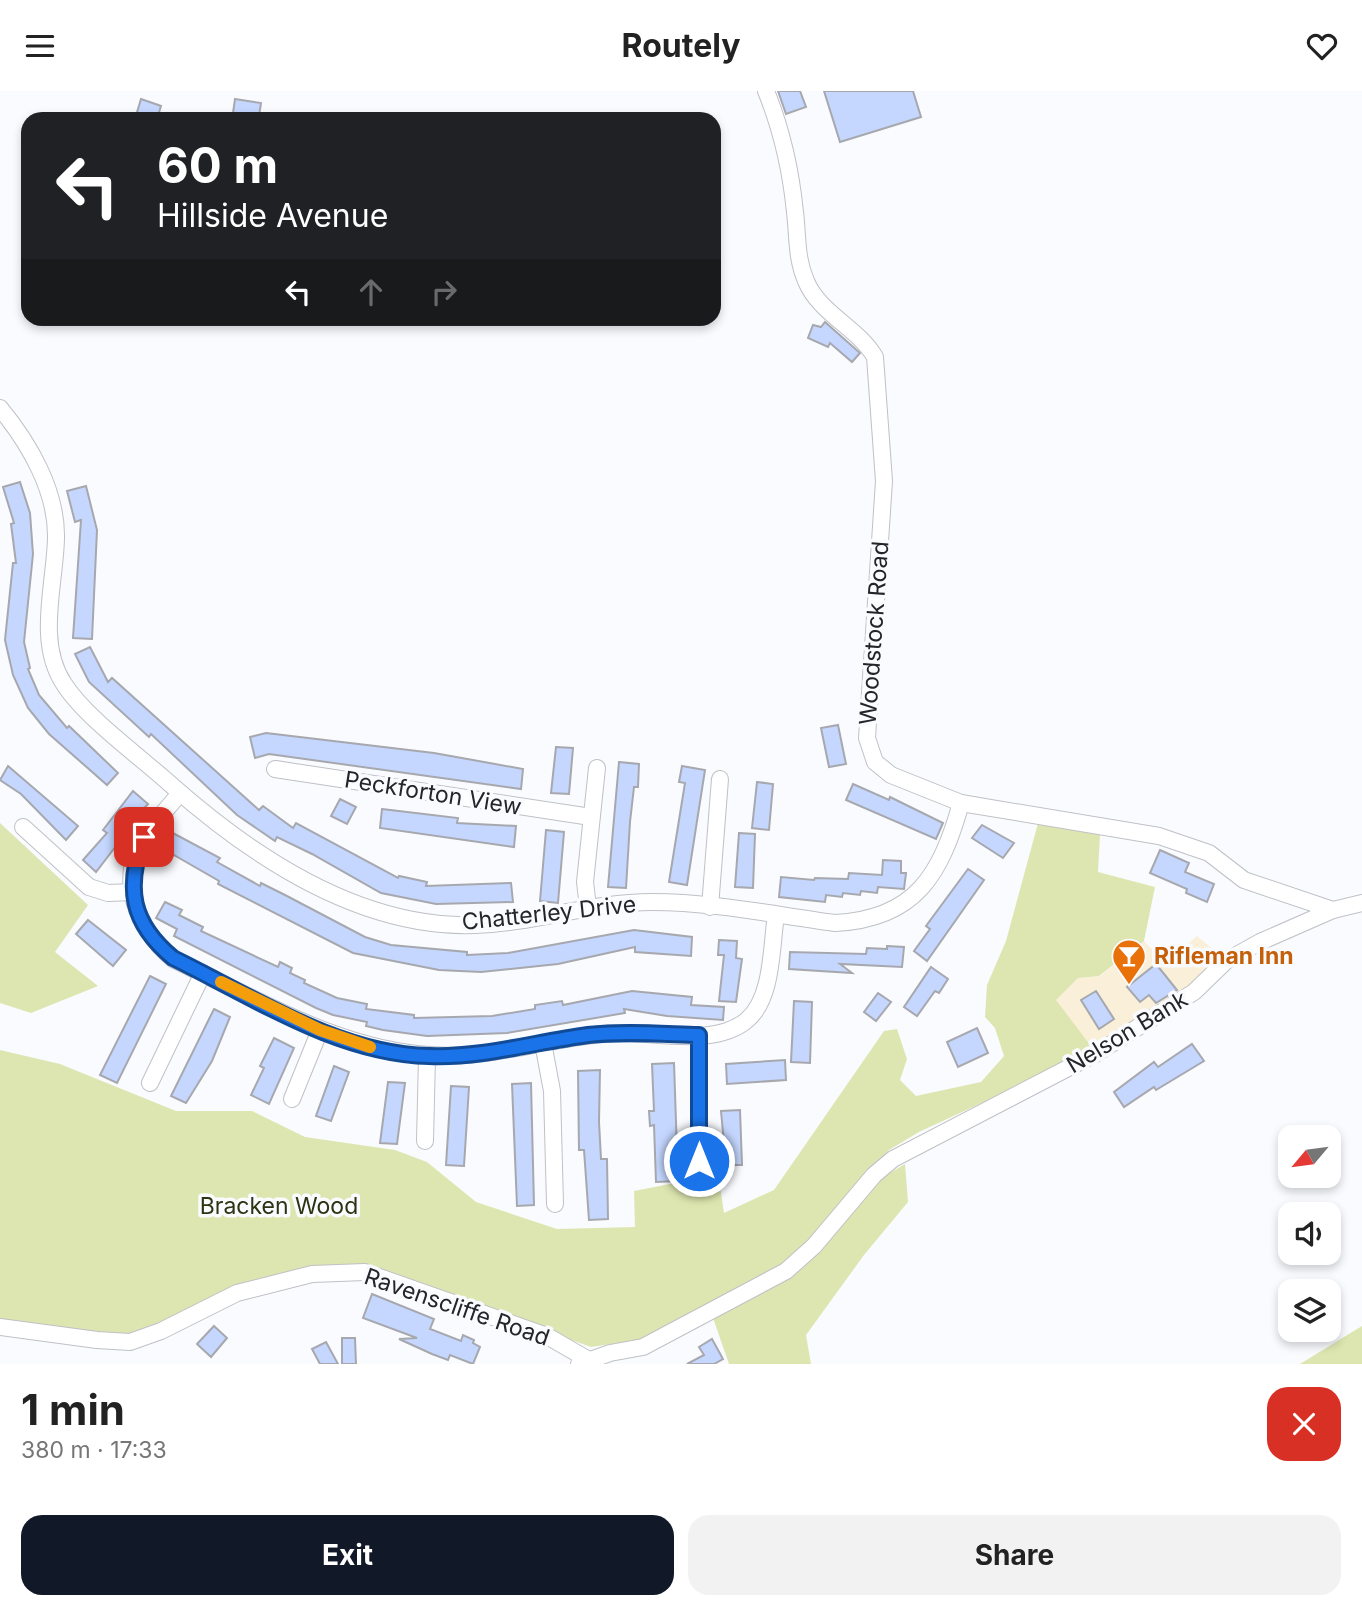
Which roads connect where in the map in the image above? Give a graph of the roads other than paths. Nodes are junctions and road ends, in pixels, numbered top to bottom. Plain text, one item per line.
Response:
1 (765, 91) edge
2 (0, 408) edge
3 (597, 768) dead end
4 (275, 769) dead end
5 (720, 779) dead end
6 (180, 793) junction
7 (961, 803) junction
8 (591, 817) junction
9 (23, 827) dead end
10 (133, 892) junction
11 (1362, 903) edge
12 (588, 907) junction
13 (710, 907) junction
14 (1333, 910) junction
15 (776, 915) junction
16 (203, 973) junction
17 (320, 1030) junction
18 (699, 1035) junction
19 (542, 1043) junction
20 (427, 1056) junction
21 (150, 1083) dead end
22 (292, 1099) dead end
23 (425, 1140) dead end
24 (699, 1161) dead end
25 (561, 1195) dead end
26 (0, 1327) edge
27 (583, 1361) edge

1 - 7 street, Woodstock Road
2 - 6 street, Chatterley Drive
3 - 8 street
4 - 8 street, Peckforton View
5 - 13 street
6 - 10 street
6 - 12 street, Chatterley Drive
7 - 14 street, Woodstock Road
7 - 15 street, Chatterley Drive
8 - 12 street
9 - 10 street
10 - 16 street
11 - 14 street, Nelson Bank
12 - 13 street, Chatterley Drive
13 - 15 street, Chatterley Drive
14 - 27 street, Nelson Bank
15 - 18 street
16 - 17 street
16 - 21 street
17 - 20 street
17 - 22 street
18 - 19 street
18 - 24 street
19 - 20 street
19 - 25 street
20 - 23 street
26 - 27 street, Ravenscliffe Road

